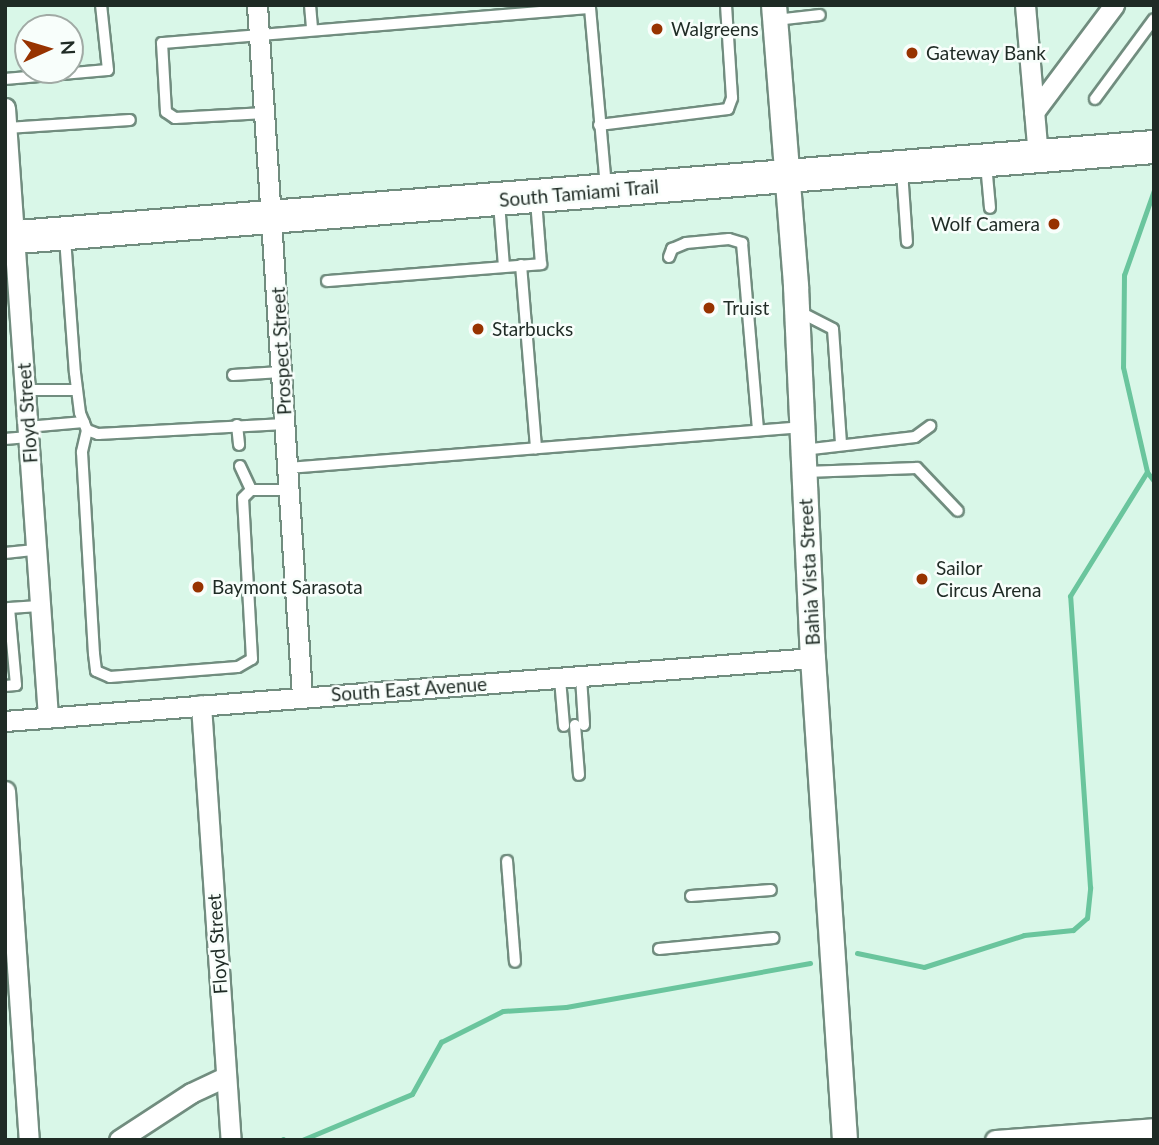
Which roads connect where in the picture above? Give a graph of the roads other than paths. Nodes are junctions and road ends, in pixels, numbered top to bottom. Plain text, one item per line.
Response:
1 (101, 5) edge
2 (257, 5) edge
3 (310, 5) edge
4 (726, 5) edge
5 (1026, 5) edge
6 (1114, 5) edge
7 (590, 7) edge
8 (536, 9) edge
9 (775, 13) edge
10 (820, 15) dead end
11 (1154, 19) edge
12 (312, 28) junction
13 (259, 32) junction
14 (5, 79) edge
15 (1095, 99) dead end
16 (5, 108) edge
17 (1034, 112) junction
18 (265, 113) junction
19 (130, 120) dead end
20 (599, 125) junction
21 (7, 128) edge
22 (1154, 147) edge
23 (1038, 156) junction
24 (986, 160) junction
25 (902, 167) junction
26 (788, 176) junction
27 (606, 190) junction
28 (536, 196) junction
29 (499, 199) junction
30 (990, 208) dead end
31 (273, 217) junction
32 (65, 234) junction
33 (10, 238) edge
34 (906, 242) dead end
35 (669, 257) dead end
36 (521, 265) junction
37 (504, 266) junction
38 (327, 281) dead end
39 (797, 310) junction
40 (282, 372) junction
41 (233, 375) dead end
42 (25, 390) junction
43 (77, 390) junction
44 (285, 424) junction
45 (237, 425) junction
46 (86, 426) junction
47 (930, 426) dead end
48 (758, 430) junction
49 (28, 432) junction
50 (5, 439) edge
51 (841, 444) junction
52 (239, 445) dead end
53 (536, 448) junction
54 (803, 450) junction
55 (240, 466) dead end
56 (288, 468) junction
57 (251, 490) junction
58 (289, 490) junction
59 (958, 510) dead end
60 (35, 550) junction
61 (5, 553) edge
62 (39, 606) junction
63 (813, 658) junction
64 (581, 677) junction
65 (560, 679) junction
66 (5, 686) edge
67 (302, 696) junction
68 (201, 705) junction
69 (48, 717) junction
70 (5, 721) edge
71 (574, 725) junction
72 (579, 775) dead end
73 (5, 791) edge
74 (508, 861) dead end
75 (771, 890) dead end
76 (691, 896) dead end
77 (773, 938) dead end
78 (659, 949) dead end
79 (514, 962) dead end
80 (226, 1077) junction
81 (1154, 1128) edge
82 (1066, 1137) edge
83 (29, 1140) edge
84 (119, 1140) edge
85 (231, 1140) edge
86 (845, 1140) edge
87 (995, 1140) edge

1 - 14 lane
2 - 13 street, Prospect Street
3 - 12 lane
4 - 20 lane
5 - 17 street
6 - 17 street
7 - 8 lane
7 - 20 lane
8 - 12 lane
9 - 10 lane
9 - 26 street, Bahia Vista Street
11 - 15 lane
12 - 13 lane
13 - 18 street, Prospect Street
13 - 18 lane
16 - 21 street, Floyd Street
17 - 23 street
18 - 31 street, Prospect Street
19 - 21 lane
20 - 27 lane
21 - 33 street, Floyd Street
22 - 23 main road, South Tamiami Trail
23 - 24 main road, South Tamiami Trail
24 - 25 main road, South Tamiami Trail
24 - 30 lane
25 - 26 main road, South Tamiami Trail
25 - 34 lane
26 - 27 main road, South Tamiami Trail
26 - 39 street, Bahia Vista Street
27 - 28 main road, South Tamiami Trail
28 - 29 main road, South Tamiami Trail
28 - 36 lane
29 - 31 main road, South Tamiami Trail
29 - 37 lane
31 - 32 main road, South Tamiami Trail
31 - 40 street, Prospect Street
32 - 33 main road, South Tamiami Trail
32 - 43 lane
33 - 42 street, Floyd Street
35 - 48 lane
36 - 37 lane
36 - 53 lane
37 - 38 lane
39 - 51 lane
39 - 54 street, Bahia Vista Street
40 - 41 lane
40 - 44 street, Prospect Street
42 - 43 lane
42 - 49 street, Floyd Street
43 - 46 lane
44 - 45 lane
44 - 56 street, Prospect Street
45 - 46 lane
45 - 52 lane
46 - 49 lane
46 - 57 lane
47 - 51 lane
48 - 53 lane
48 - 54 lane
49 - 50 lane
49 - 60 street, Floyd Street
51 - 54 lane
53 - 56 lane
54 - 59 lane
54 - 63 street, Bahia Vista Street
55 - 57 lane
56 - 58 street, Prospect Street
57 - 58 lane
58 - 67 street, Prospect Street
60 - 61 lane
60 - 62 street, Floyd Street
62 - 66 lane
62 - 69 street, Floyd Street
63 - 64 street, South East Avenue
63 - 86 street, Bahia Vista Street
64 - 65 street, South East Avenue
64 - 71 lane
65 - 67 street, South East Avenue
65 - 71 lane
67 - 68 street, South East Avenue
68 - 69 street, South East Avenue
68 - 80 street, Floyd Street
69 - 70 street, South East Avenue
71 - 72 lane
73 - 83 street
74 - 79 lane
75 - 76 lane
77 - 78 lane
80 - 84 street
80 - 85 street, Floyd Street
81 - 82 street
82 - 87 street

